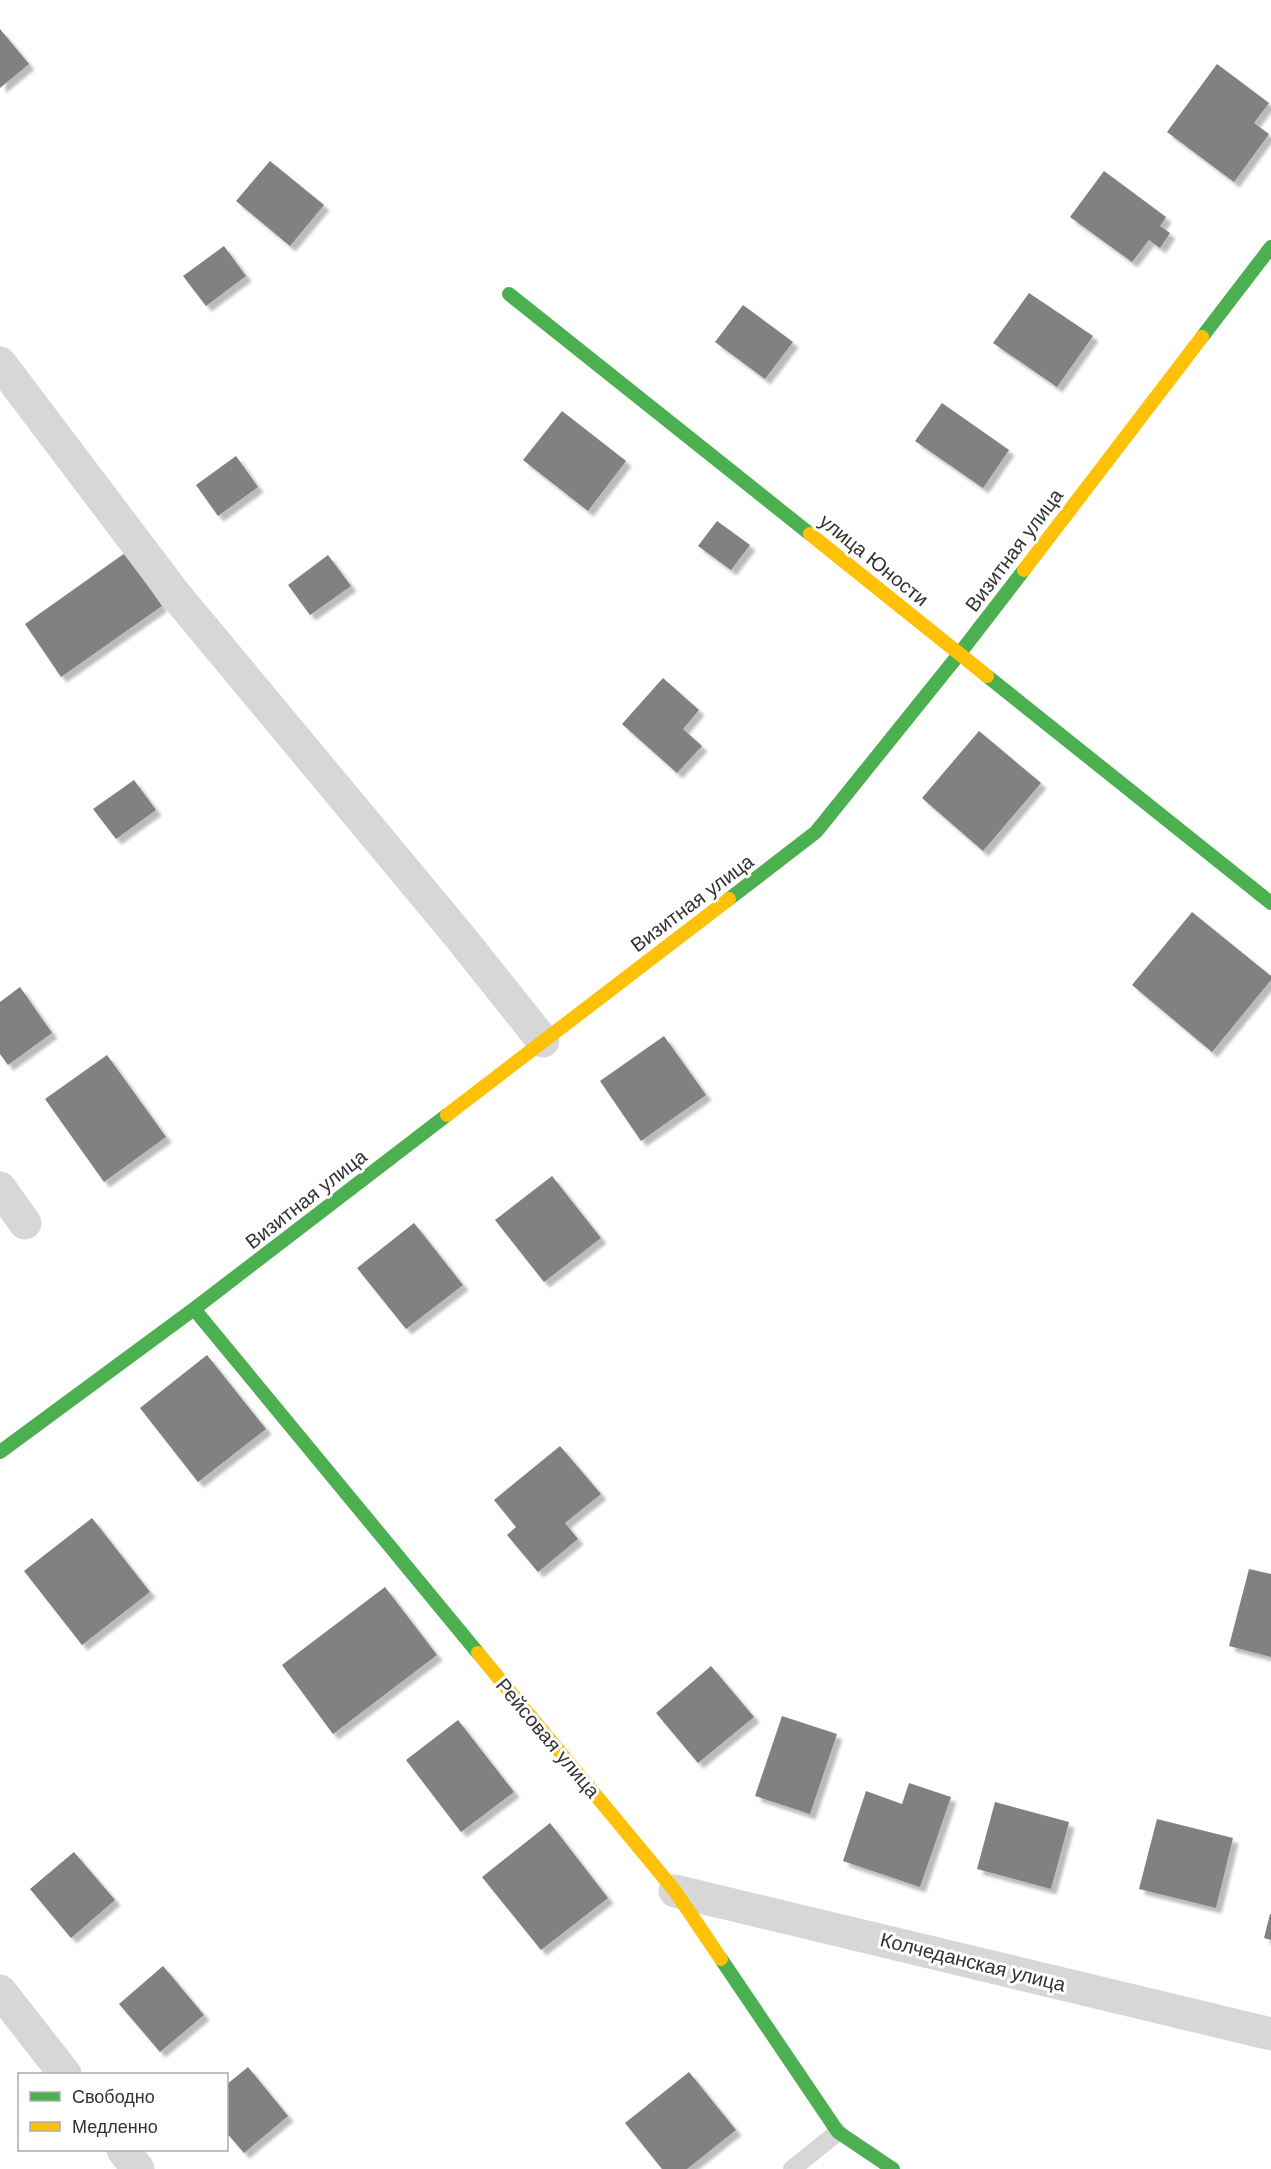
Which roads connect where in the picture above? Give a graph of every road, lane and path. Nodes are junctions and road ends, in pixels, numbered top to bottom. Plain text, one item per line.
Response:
1 (1271, 247) edge
2 (508, 294) dead end
3 (0, 363) edge
4 (960, 654) junction
5 (1271, 903) edge
6 (543, 1041) junction
7 (0, 1188) edge
8 (25, 1223) dead end
9 (194, 1310) junction
10 (0, 1452) edge
11 (675, 1891) junction
12 (0, 1991) edge
13 (1271, 2034) edge
14 (64, 2073) edge
15 (838, 2132) junction
16 (124, 2151) edge
17 (138, 2169) edge
18 (792, 2169) edge
19 (893, 2169) edge

1 - 4 street, Визитная улица
2 - 4 street, улица Юности
3 - 6 street
4 - 5 street, улица Юности
4 - 6 street, Визитная улица
6 - 9 street, Визитная улица
7 - 8 street
9 - 10 street, Визитная улица
9 - 11 street, Рейсовая улица
11 - 13 street, Колчеданская улица
11 - 15 street, Рейсовая улица
12 - 14 street
15 - 18 lane
15 - 19 street, Рейсовая улица
16 - 17 street

